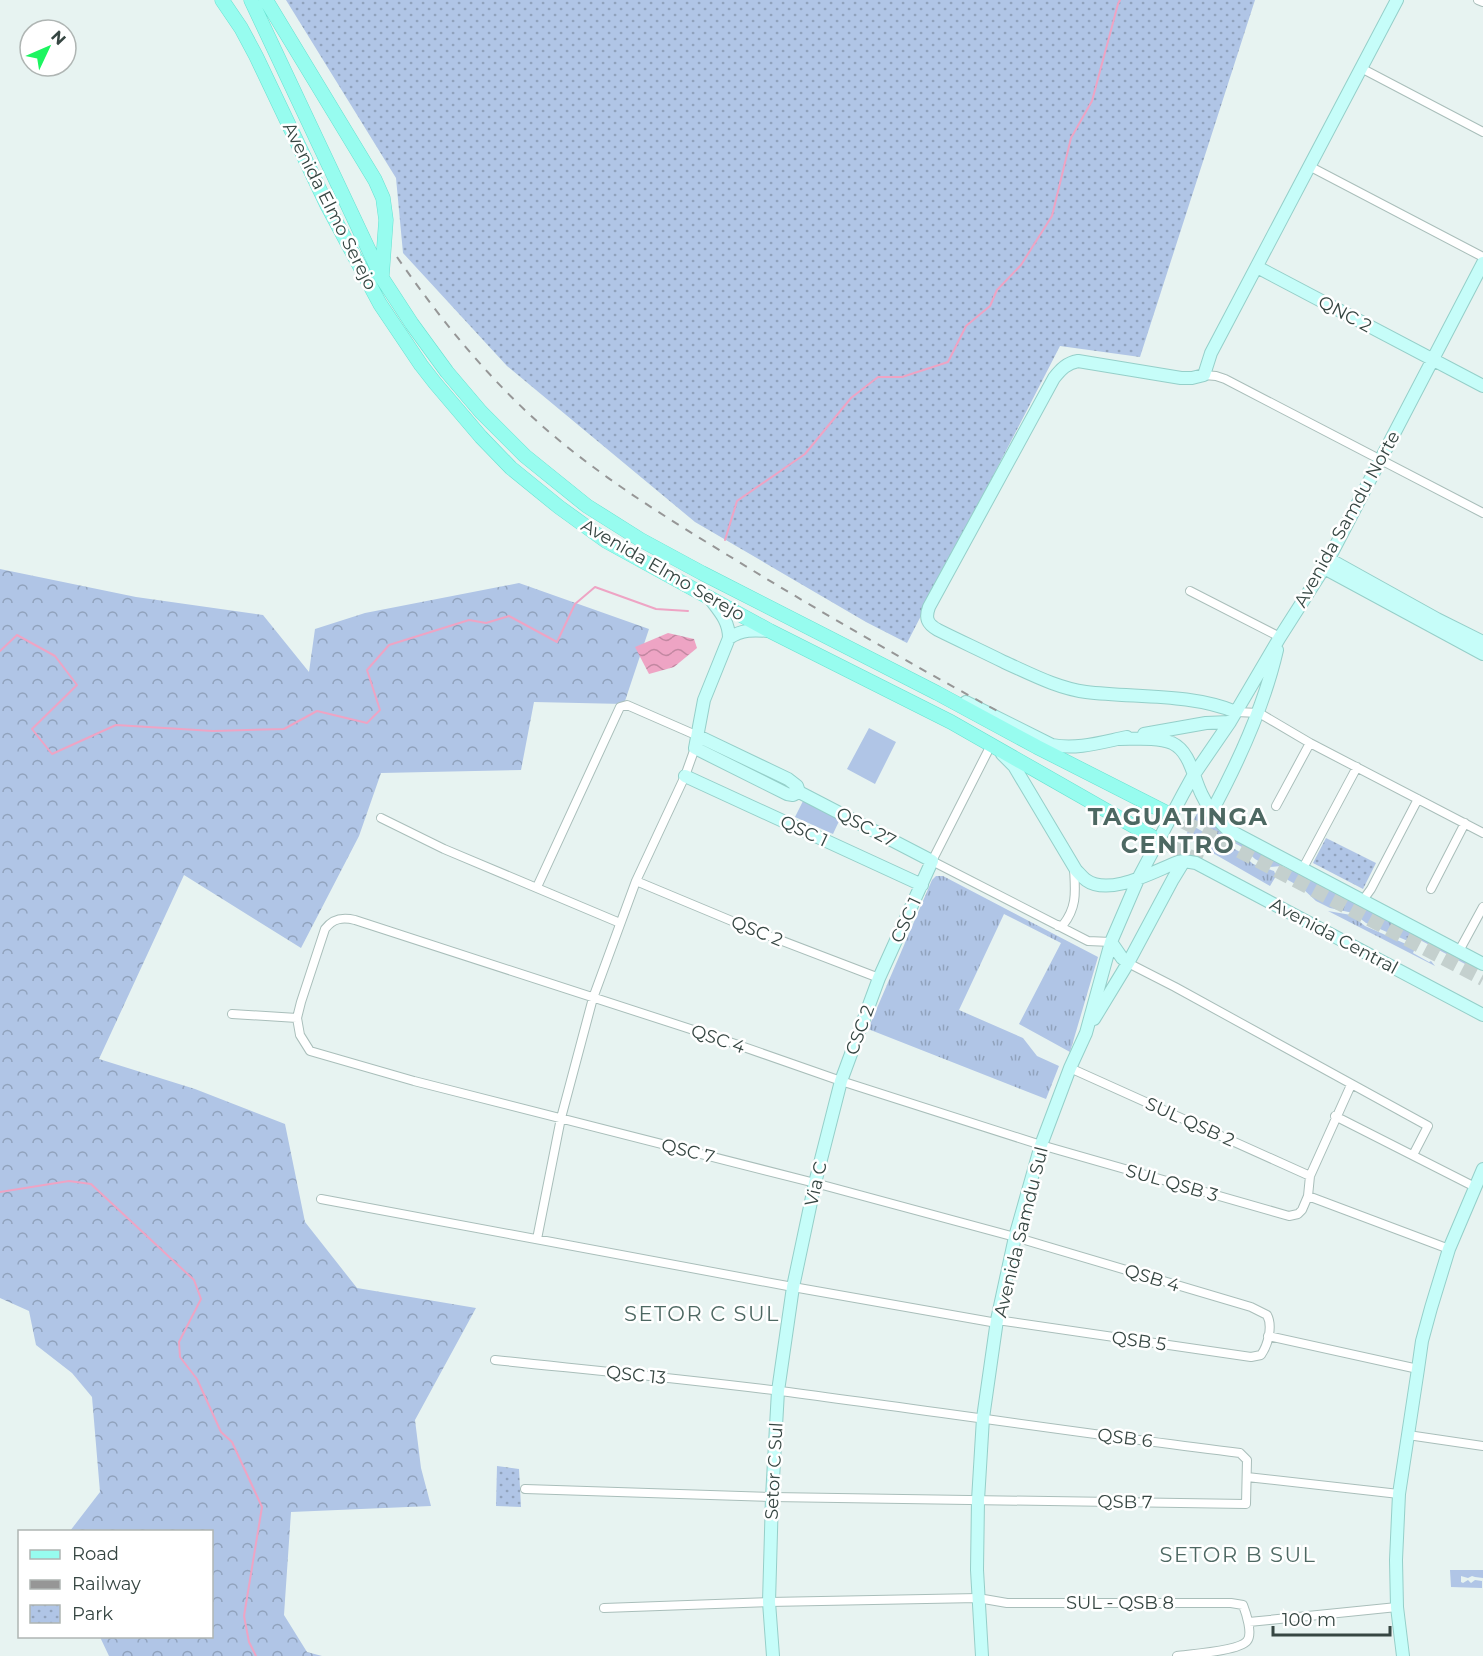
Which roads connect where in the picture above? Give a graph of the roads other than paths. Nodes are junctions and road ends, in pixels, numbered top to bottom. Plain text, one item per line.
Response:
1 (222, 0) edge
2 (251, 0) edge
3 (266, 0) edge
4 (1397, 0) edge
5 (1478, 0) edge
6 (1483, 2) edge
7 (1361, 68) junction
8 (1483, 132) edge
9 (1309, 166) junction
10 (1483, 257) edge
11 (1483, 263) edge
12 (1257, 267) junction
13 (382, 278) junction
14 (1432, 360) junction
15 (1204, 375) junction
16 (1483, 387) edge
17 (1380, 459) junction
18 (1483, 513) edge
19 (1327, 564) junction
20 (1190, 591) dead end
21 (710, 599) junction
22 (1435, 623) junction
23 (770, 631) junction
24 (1280, 637) junction
25 (729, 638) junction
26 (1483, 642) edge
27 (1483, 654) edge
28 (937, 693) junction
29 (1259, 713) junction
30 (1233, 717) junction
31 (1120, 739) junction
32 (697, 742) junction
33 (1310, 743) junction
34 (991, 744) junction
35 (1357, 767) junction
36 (685, 776) junction
37 (1193, 776) junction
38 (1418, 799) junction
39 (1276, 806) dead end
40 (1165, 812) tunnel mouth
41 (1211, 813) junction
42 (381, 818) dead end
43 (1465, 823) junction
44 (1164, 830) joint
45 (1483, 833) edge
46 (1151, 836) tunnel mouth
47 (932, 861) junction
48 (1184, 861) junction
49 (1074, 867) junction
50 (1303, 868) junction
51 (1139, 877) junction
52 (636, 881) junction
53 (922, 885) junction
54 (537, 887) junction
55 (1431, 889) dead end
56 (1363, 900) junction
57 (1483, 907) edge
58 (620, 923) junction
59 (1058, 926) junction
60 (1111, 942) junction
61 (1459, 951) junction
62 (1128, 963) junction
63 (1483, 964) edge
64 (879, 978) junction
65 (593, 998) junction
66 (232, 1014) dead end
67 (1483, 1016) edge
68 (297, 1018) junction
69 (1086, 1033) junction
70 (1070, 1068) junction
71 (841, 1081) junction
72 (1350, 1085) junction
73 (1335, 1116) junction
74 (561, 1118) junction
75 (1041, 1145) junction
76 (1413, 1155) junction
77 (1483, 1169) edge
78 (1310, 1176) junction
79 (815, 1183) junction
80 (1475, 1187) junction
81 (1308, 1196) junction
82 (321, 1199) dead end
83 (1015, 1237) junction
84 (537, 1239) junction
85 (1449, 1249) junction
86 (793, 1287) junction
87 (997, 1321) junction
88 (1268, 1336) junction
89 (495, 1360) dead end
90 (1418, 1369) junction
91 (778, 1391) junction
92 (983, 1418) junction
93 (1408, 1435) junction
94 (1483, 1446) edge
95 (1247, 1477) junction
96 (525, 1489) dead end
97 (1399, 1494) junction
98 (772, 1497) junction
99 (978, 1500) junction
100 (978, 1598) junction
101 (769, 1602) junction
102 (1397, 1607) junction
103 (604, 1608) dead end
104 (1249, 1622) junction
105 (773, 1656) edge
106 (982, 1656) edge
107 (1177, 1656) edge
108 (1403, 1656) edge

1 - 21 main road, Avenida Elmo Serejo
2 - 13 main road, Avenida Elmo Serejo
3 - 13 main road
4 - 7 main road
5 - 6 street
7 - 8 street
7 - 9 main road
9 - 10 street
9 - 12 main road
11 - 14 main road, Avenida Samdu Norte
12 - 14 main road, QNC 2
12 - 15 main road
13 - 28 main road, Avenida Elmo Serejo
14 - 16 main road, QNC 2
14 - 17 main road, Avenida Samdu Norte
15 - 17 street
15 - 30 main road
17 - 18 street
17 - 19 main road, Avenida Samdu Norte
19 - 22 main road
19 - 24 main road, Avenida Samdu Norte
20 - 24 street
21 - 23 main road, Avenida Elmo Serejo
21 - 25 main road
22 - 26 main road
22 - 27 main road
23 - 25 main road
23 - 34 main road, Avenida Elmo Serejo
24 - 29 main road
24 - 30 main road, Avenida Samdu Norte
25 - 32 main road
28 - 31 main road
28 - 40 main road, Avenida Elmo Serejo
29 - 30 street
29 - 33 street
29 - 41 main road
30 - 31 main road
30 - 37 main road, Avenida Samdu Norte
31 - 37 main road
32 - 36 street
32 - 47 main road, QSC 27
32 - 54 street
33 - 35 street
33 - 39 street
34 - 46 main road, Avenida Elmo Serejo
34 - 47 street
34 - 49 main road
35 - 38 street
35 - 50 street
36 - 52 street
36 - 53 main road, QSC 1
37 - 41 main road
37 - 44 main road, Avenida Samdu Norte
38 - 43 street
38 - 56 street
41 - 50 main road
42 - 54 street
43 - 45 street
43 - 55 street
44 - 51 main road, Avenida Samdu Sul
47 - 53 main road, CSC 1
47 - 59 street
48 - 51 main road
48 - 62 main road
48 - 67 main road, Avenida Central
49 - 51 main road
49 - 59 street
50 - 56 main road
51 - 60 main road, Avenida Samdu Sul
52 - 58 street
52 - 64 street, QSC 2
53 - 64 main road, CSC 1
54 - 58 street
56 - 61 main road
57 - 61 street
58 - 65 street
59 - 60 street
60 - 62 main road
60 - 69 main road, Avenida Samdu Sul
61 - 63 main road
62 - 69 main road
62 - 72 street
64 - 71 main road, CSC 2
65 - 68 street, QSC 4
65 - 71 street, QSC 4
65 - 74 street
66 - 68 street
68 - 74 street, QSC 7
69 - 70 main road, Avenida Samdu Sul
70 - 75 main road, Avenida Samdu Sul
70 - 78 street, SUL QSB 2
71 - 75 street, QSC 4
71 - 79 main road, Via C
72 - 73 street
72 - 76 street
73 - 76 street
73 - 78 street
74 - 79 street, QSC 7
74 - 84 street
75 - 81 street, SUL QSB 3
75 - 83 main road, Avenida Samdu Sul
76 - 80 street
77 - 80 main road
78 - 81 street
79 - 83 street, QSC 7
79 - 86 main road, Via C
80 - 85 main road
81 - 85 street
82 - 84 street
83 - 87 main road, Avenida Samdu Sul
83 - 88 street, QSB 4
84 - 86 street
85 - 90 main road
86 - 87 street
86 - 91 main road, Setor C Sul
87 - 88 street, QSB 5
87 - 92 main road, Avenida Samdu Sul
88 - 90 street
89 - 91 street, QSC 13
90 - 93 main road
91 - 92 street, QSC 13
91 - 98 main road, Setor C Sul
92 - 95 street, QSB 6
92 - 99 main road, Avenida Samdu Sul
93 - 94 street
93 - 97 main road
95 - 97 street
95 - 99 street, QSB 7
96 - 98 street
97 - 102 main road
98 - 99 street
98 - 101 main road, Setor C Sul
99 - 100 main road, Avenida Samdu Sul
100 - 101 street
100 - 104 street, SUL - QSB 8
100 - 106 main road, Avenida Samdu Sul
101 - 103 street
101 - 105 main road, Setor C Sul
102 - 104 street
102 - 108 main road
104 - 107 street

